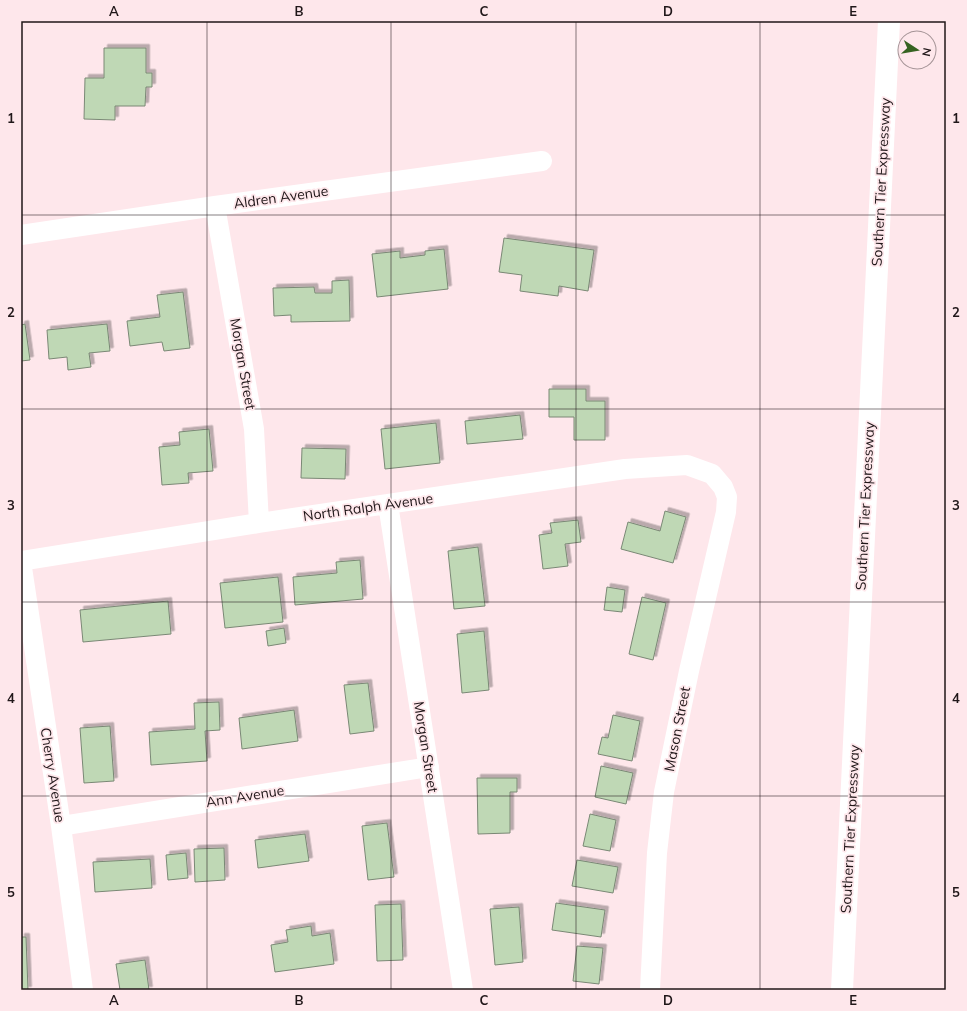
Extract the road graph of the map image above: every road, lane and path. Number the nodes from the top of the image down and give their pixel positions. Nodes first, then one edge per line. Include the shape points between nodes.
1 (889, 21) edge
2 (542, 161) dead end
3 (215, 206) junction
4 (21, 235) edge
5 (714, 476) joint
6 (388, 504) junction
7 (259, 523) junction
8 (21, 561) edge
9 (429, 767) junction
10 (61, 826) junction
11 (83, 990) edge
12 (463, 990) edge
13 (650, 990) edge
14 (842, 990) edge

1 - 14 highway, Southern Tier Expressway
2 - 3 street, Aldren Avenue
3 - 4 street, Aldren Avenue
3 - 7 street, Morgan Street via 254,428
5 - 6 street, North Ralph Avenue via 687,465 625,469
5 - 13 street, Mason Street via 723,486 727,497 726,512 664,792 657,853
6 - 7 street, North Ralph Avenue
6 - 9 street, Morgan Street
7 - 8 street, North Ralph Avenue
8 - 10 street, Cherry Avenue
9 - 10 street, Ann Avenue
9 - 12 street, Morgan Street
10 - 11 street, Cherry Avenue

